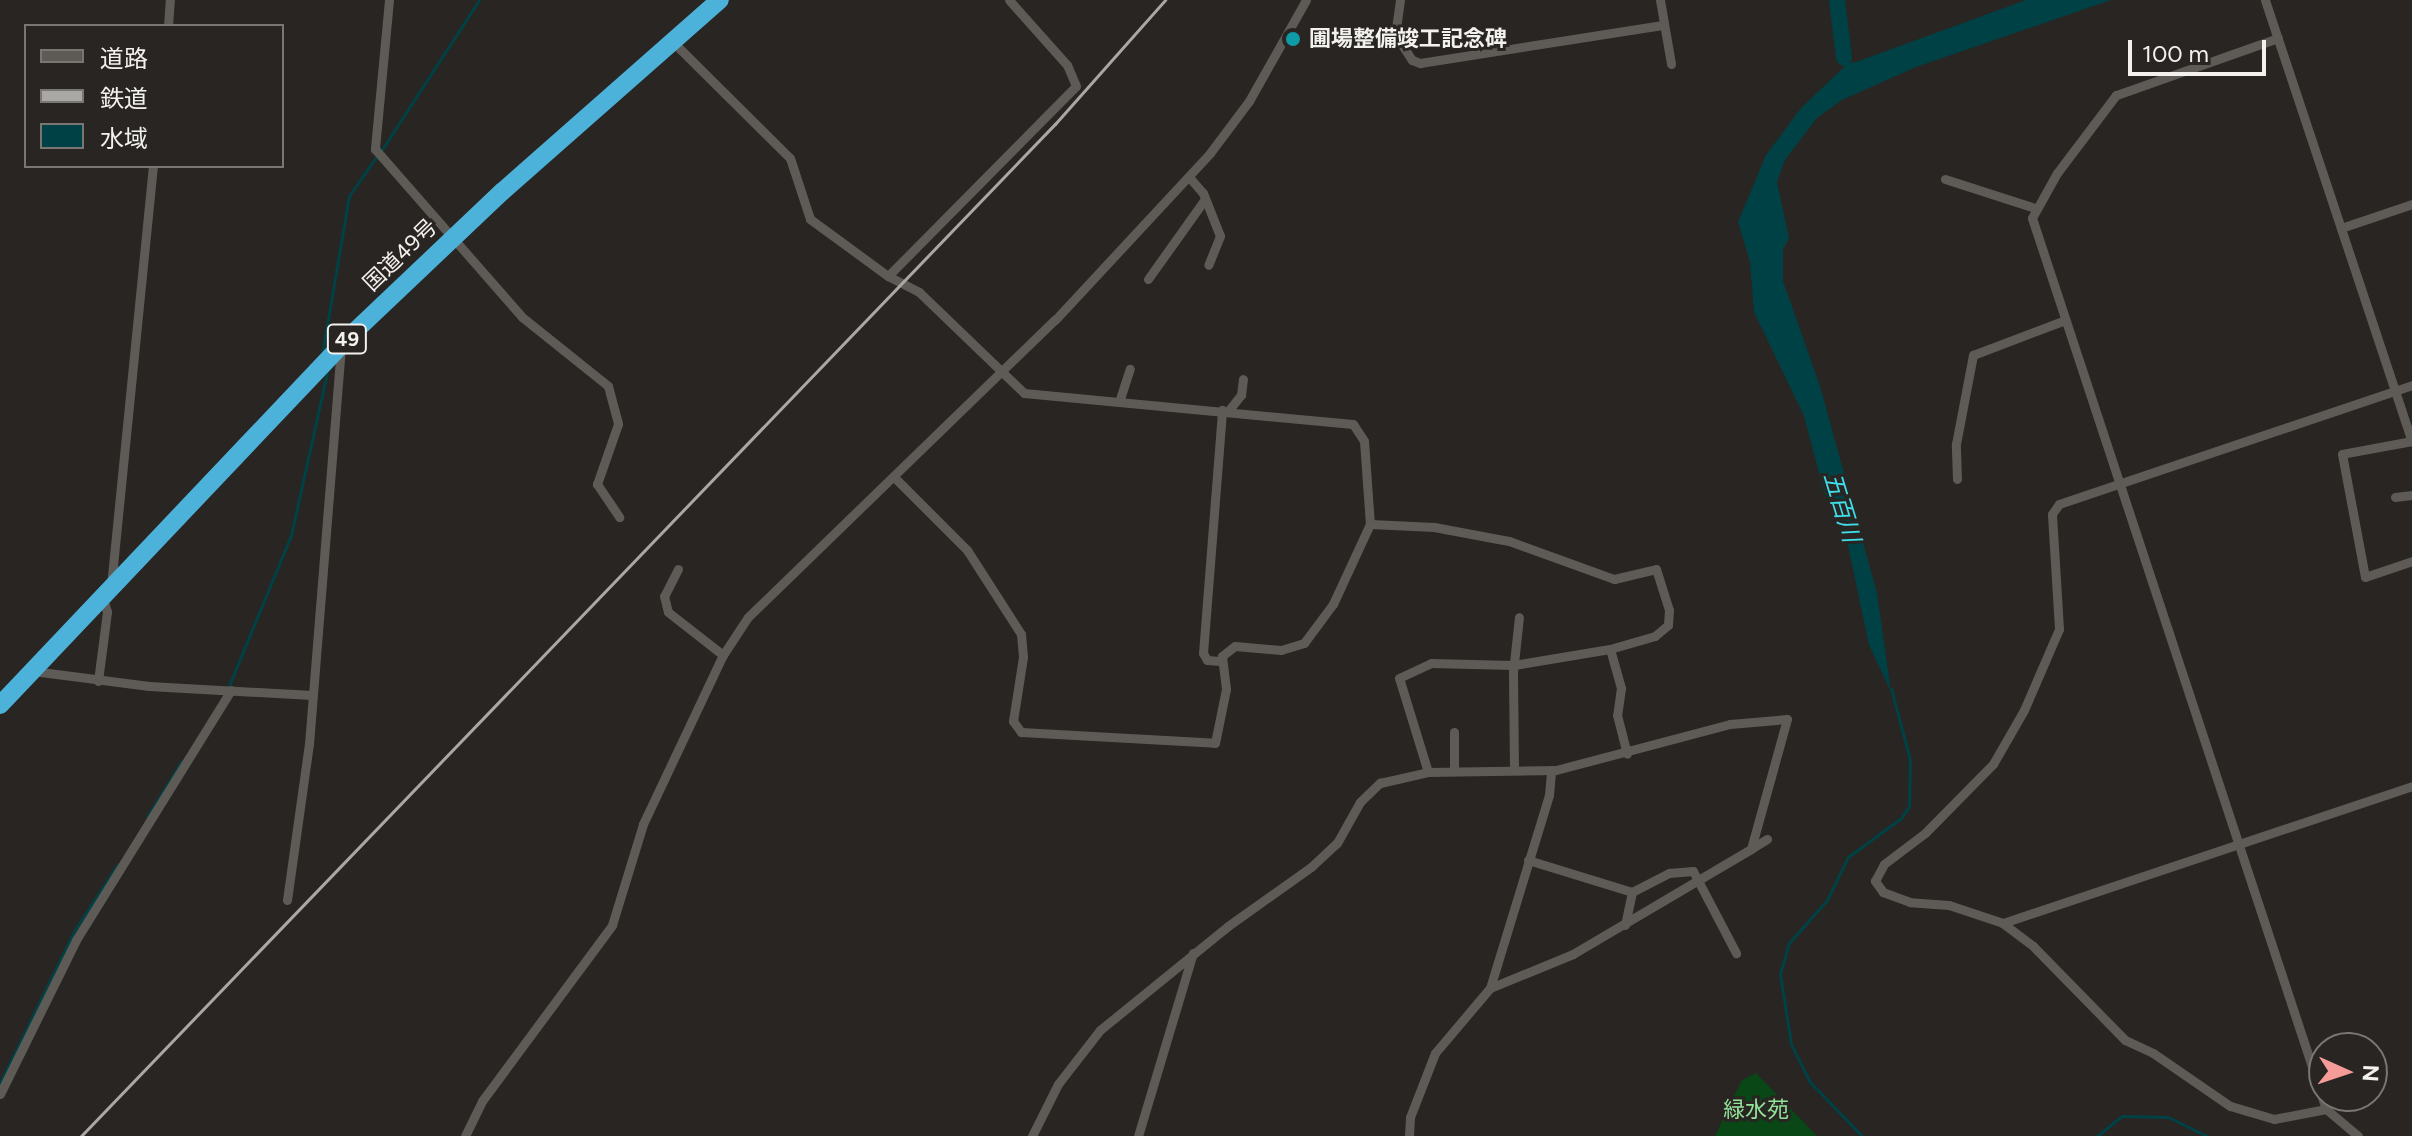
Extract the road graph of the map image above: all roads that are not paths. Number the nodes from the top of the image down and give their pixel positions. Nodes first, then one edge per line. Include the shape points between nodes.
1 (170, 0) edge
2 (389, 0) edge
3 (720, 0) edge
4 (1009, 0) edge
5 (1306, 0) edge
6 (1400, 0) edge
7 (1660, 0) edge
8 (2265, 0) edge
9 (168, 24) edge
10 (1664, 25) junction
11 (2278, 38) junction
12 (674, 43) junction
13 (1671, 64) dead end
14 (153, 168) edge
15 (1189, 177) junction
16 (1945, 179) dead end
17 (1205, 199) junction
18 (2412, 204) edge
19 (2035, 208) junction
20 (2341, 228) junction
21 (455, 236) junction
22 (1208, 265) dead end
23 (888, 276) junction
24 (1148, 279) dead end
25 (2065, 320) junction
26 (341, 345) junction
27 (1130, 369) dead end
28 (1000, 373) junction
29 (1243, 379) dead end
30 (2412, 385) edge
31 (2395, 391) junction
32 (1119, 402) junction
33 (1225, 410) junction
34 (2412, 441) edge
35 (895, 478) junction
36 (1957, 479) dead end
37 (2119, 483) junction
38 (2412, 495) edge
39 (2395, 497) dead end
40 (619, 517) dead end
41 (1370, 524) junction
42 (2412, 561) edge
43 (678, 569) dead end
44 (106, 591) junction
45 (1519, 617) dead end
46 (1610, 649) junction
47 (723, 655) junction
48 (1220, 661) junction
49 (1514, 665) junction
50 (33, 671) junction
51 (98, 681) junction
52 (231, 690) junction
53 (312, 695) junction
54 (0, 705) edge
55 (1454, 732) dead end
56 (1627, 754) junction
57 (1514, 769) junction
58 (1551, 770) junction
59 (1454, 771) junction
60 (1428, 772) junction
61 (2412, 786) edge
62 (1767, 839) dead end
63 (2238, 844) junction
64 (1751, 849) junction
65 (1528, 860) junction
66 (1700, 879) junction
67 (1632, 892) junction
68 (287, 900) dead end
69 (2003, 923) junction
70 (1625, 925) junction
71 (1193, 953) junction
72 (1736, 953) dead end
73 (1490, 988) junction
74 (2308, 1055) edge
75 (0, 1094) edge
76 (2310, 1112) edge
77 (2330, 1112) edge
78 (465, 1136) edge
79 (1032, 1136) edge
80 (1138, 1136) edge
81 (1409, 1136) edge
82 (2358, 1136) edge

1 - 9 street
2 - 21 street via 375,149
3 - 12 highway, 国道49号 / 49
4 - 23 street via 1067,65 1076,86
5 - 15 street via 1249,101
6 - 10 street via 1395,34 1412,60 1420,63
7 - 10 street
8 - 11 street
10 - 13 street
11 - 19 street via 2116,95
11 - 20 street
12 - 21 highway, 国道49号 / 49
12 - 23 street via 790,158 810,219
14 - 44 street
15 - 17 street
15 - 28 street
16 - 19 street
17 - 22 street via 1220,236
17 - 24 street
18 - 20 street
19 - 25 street via 2032,218
20 - 31 street
21 - 26 highway, 国道49号 / 49
21 - 40 street via 522,317 608,386 618,424 597,484
23 - 28 street via 927,299
25 - 36 street via 1973,355 1956,444
25 - 37 street
26 - 44 highway, 国道49号 / 49
26 - 53 street
27 - 32 street
28 - 32 street via 1036,395
28 - 35 street
29 - 33 street via 1241,395
30 - 31 street
31 - 34 street
31 - 37 street
32 - 33 street
33 - 41 street via 1357,425 1364,441
33 - 48 street via 1203,653 1207,660
34 - 42 street via 2342,454 2365,577
35 - 47 street via 748,617
35 - 48 street via 967,550 1021,634 1023,657 1013,721 1017,730 1212,744 1226,689
37 - 63 street
37 - 69 street via 2065,500 2052,514 2061,611 2051,655 1993,764 1925,833 1884,864 1875,881 1877,888 1901,899 1949,905
38 - 39 street
41 - 46 street via 1434,527 1509,541 1614,579 1656,569 1669,610 1668,625 1655,636
41 - 48 street via 1333,604 1304,643 1281,650 1235,646
43 - 47 street via 664,596 668,612
44 - 50 highway, 国道49号 / 49
44 - 51 street
45 - 49 street
46 - 49 street
46 - 56 street via 1621,688 1617,715
47 - 78 street via 643,824 612,925 482,1101
49 - 57 street
49 - 60 street via 1431,663 1397,680
50 - 51 street
50 - 54 highway, 国道49号 / 49
51 - 52 street
52 - 53 street
52 - 75 street via 76,940
53 - 68 street
55 - 59 street
56 - 58 street
56 - 64 street via 1730,724 1787,719
57 - 58 street
57 - 59 street
58 - 65 street via 1549,795
59 - 60 street
60 - 71 street via 1372,788 1326,854
61 - 63 street
62 - 64 street
63 - 69 street
63 - 74 street
64 - 66 street
65 - 67 street
65 - 73 street
66 - 67 street via 1693,871 1680,870
66 - 70 street
66 - 72 street
67 - 70 street
69 - 76 street via 2033,946 2125,1040 2230,1106 2274,1119
70 - 73 street via 1573,954
71 - 79 street via 1080,1052
71 - 80 street
73 - 81 street via 1435,1053 1412,1110
77 - 82 street

